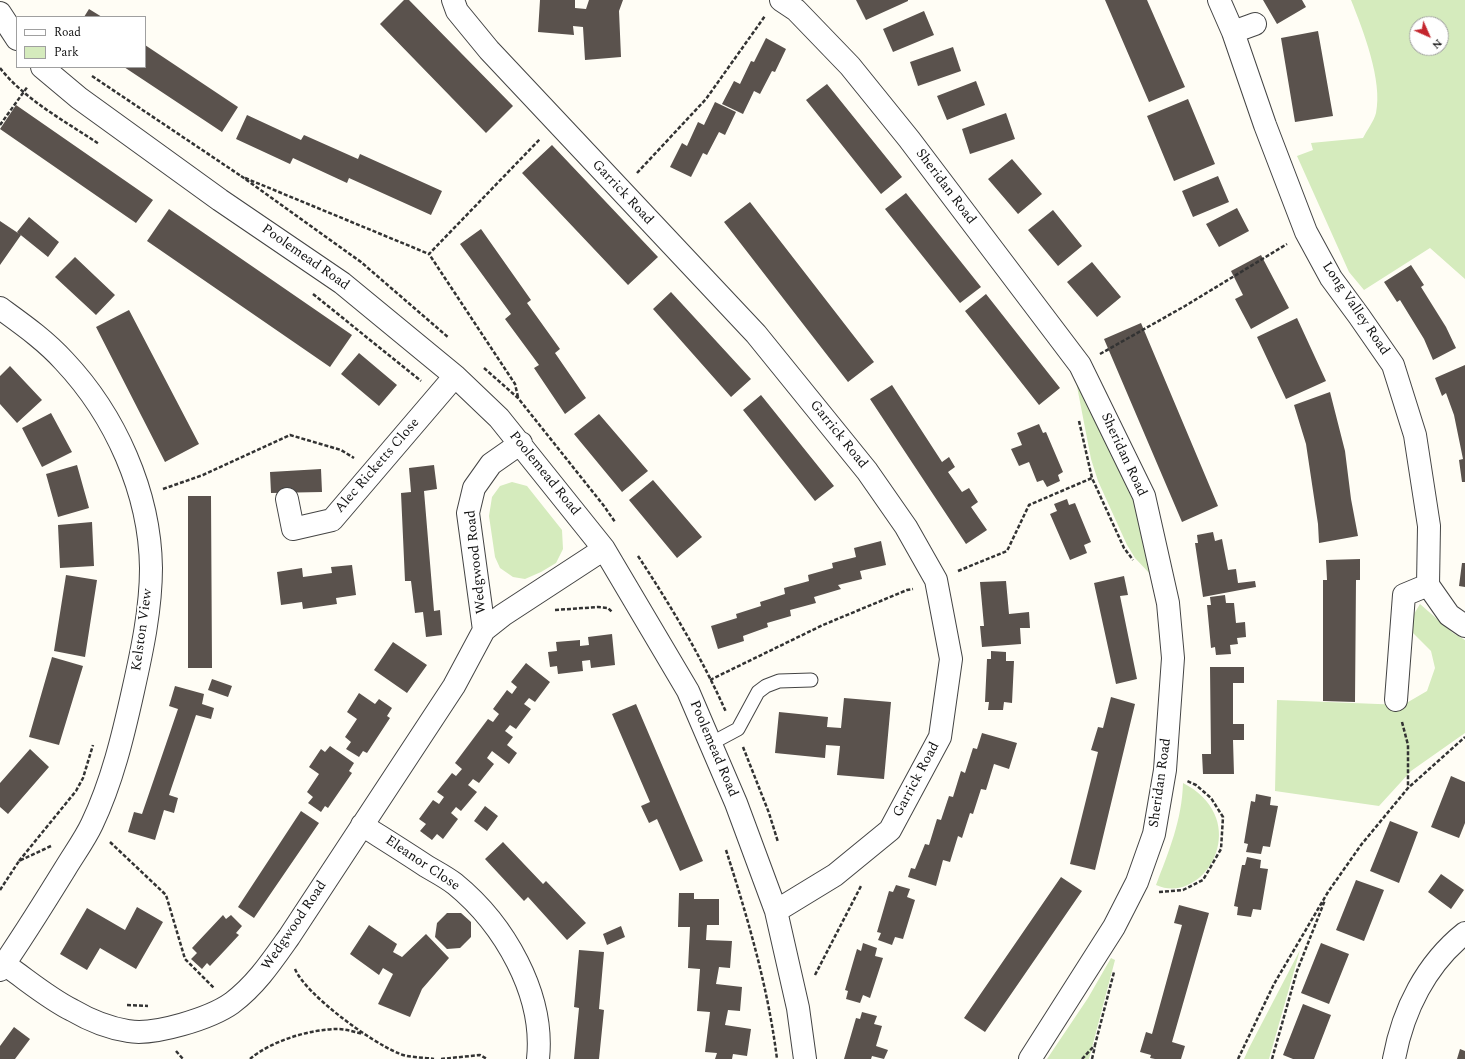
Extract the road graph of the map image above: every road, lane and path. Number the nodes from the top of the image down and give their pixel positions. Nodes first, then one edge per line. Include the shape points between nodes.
1 (453, 0) edge
2 (1219, 0) edge
3 (774, 6) edge
4 (0, 13) edge
5 (1255, 24) dead end
6 (1233, 32) junction
7 (16, 37) edge
8 (86, 71) dead end
9 (37, 74) edge
10 (556, 123) junction
11 (0, 124) edge
12 (620, 191) junction
13 (1306, 232) junction
14 (430, 254) junction
15 (0, 308) edge
16 (1080, 365) junction
17 (455, 376) junction
18 (518, 398) dead end
19 (1079, 418) dead end
20 (520, 443) junction
21 (375, 471) junction
22 (1092, 478) junction
23 (140, 497) junction
24 (287, 499) dead end
25 (604, 549) junction
26 (1134, 560) dead end
27 (936, 580) junction
28 (1428, 585) junction
29 (907, 590) dead end
30 (550, 611) dead end
31 (616, 616) dead end
32 (1465, 626) edge
33 (484, 630) junction
34 (811, 680) dead end
35 (688, 691) junction
36 (1396, 700) joint
37 (1465, 737) edge
38 (95, 741) dead end
39 (710, 744) junction
40 (1165, 770) junction
41 (1408, 788) junction
42 (92, 825) junction
43 (362, 825) junction
44 (724, 842) dead end
45 (52, 845) dead end
46 (19, 861) junction
47 (865, 879) dead end
48 (1137, 882) junction
49 (0, 890) edge
50 (1328, 892) junction
51 (776, 911) junction
52 (1465, 933) edge
53 (290, 937) junction
54 (1116, 964) dead end
55 (2, 967) edge
56 (814, 976) dead end
57 (208, 992) dead end
58 (126, 1005) dead end
59 (149, 1006) dead end
60 (363, 1034) junction
61 (1096, 1045) junction
62 (250, 1059) edge
63 (434, 1059) edge
64 (441, 1059) edge
65 (486, 1059) edge
66 (538, 1059) edge
67 (777, 1059) edge
68 (805, 1059) edge
69 (1030, 1059) edge
70 (1082, 1059) edge
71 (1092, 1059) edge
72 (1238, 1059) edge
73 (1272, 1059) edge
74 (1394, 1059) edge

1 - 10 street, Garrick Road via 457,11 489,50
2 - 6 street, Long Valley Road
3 - 12 path via 706,99
3 - 16 street, Sheridan Road via 796,10 850,66 909,139
4 - 7 street
5 - 6 street
6 - 13 street, Long Valley Road
8 - 14 path via 241,176
9 - 11 path
9 - 17 street, Poolemead Road via 79,98 220,200 342,283
10 - 12 street, Garrick Road
10 - 14 path
12 - 27 street, Garrick Road via 756,334 867,471 906,527
13 - 16 path via 1185,306
13 - 28 street, Long Valley Road via 1331,278 1393,365 1415,434 1429,526
14 - 18 path via 515,384
15 - 23 street, Kelston View via 32,331 64,360 86,387 105,415 127,458
16 - 40 street, Sheridan Road via 1144,496 1168,602 1173,658
17 - 20 street, Poolemead Road
17 - 21 street, Alec Ricketts Close
19 - 22 path
20 - 25 street, Poolemead Road
20 - 33 street, Wedgwood Road via 491,464 474,488 468,513
21 - 23 path via 341,450 290,435 203,475
21 - 24 street, Alec Ricketts Close via 332,520 293,529
22 - 26 path via 1124,548
22 - 27 path via 1029,505 1007,551
23 - 42 street, Kelston View via 151,568 146,622 120,747
25 - 33 street, Wedgwood Road
25 - 35 street, Poolemead Road
27 - 51 street, Garrick Road via 951,659 940,737 890,830 835,875
28 - 32 street via 1448,614
28 - 36 street via 1404,595
29 - 35 path via 823,625
30 - 31 path via 598,607 608,608
33 - 43 street, Wedgwood Road via 454,686
34 - 39 lane via 778,681 766,686 758,692 738,729
35 - 39 street, Poolemead Road
36 - 41 path via 1408,745
37 - 41 path
38 - 46 path via 76,791
39 - 51 street, Poolemead Road via 736,803
40 - 48 street, Sheridan Road via 1154,834
40 - 48 path via 1196,785 1211,798 1223,817 1222,849 1203,880 1183,890 1157,892
41 - 50 path via 1361,844
42 - 55 street, Kelston View
42 - 57 path via 166,895 185,959 216,989
43 - 53 street, Wedgwood Road
43 - 66 street, Eleanor Close via 454,884 479,908 504,940 520,966 532,998 540,1043
44 - 67 path via 752,933
45 - 46 path
46 - 49 path
47 - 56 path
48 - 69 street, Sheridan Road via 1114,927
50 - 72 path via 1274,984
50 - 73 path via 1297,971
51 - 68 street, Poolemead Road via 798,1008
52 - 74 street via 1433,966 1411,1001 1399,1033
53 - 55 street, Wedgwood Road via 261,976 231,1003 198,1021 160,1030 130,1032 101,1024 71,1010
53 - 60 path via 290,956 298,974 314,995
54 - 61 path
58 - 59 path
60 - 62 path via 338,1029 298,1035 261,1050
60 - 63 path via 399,1054
61 - 70 path
61 - 71 path
64 - 65 path via 480,1055

